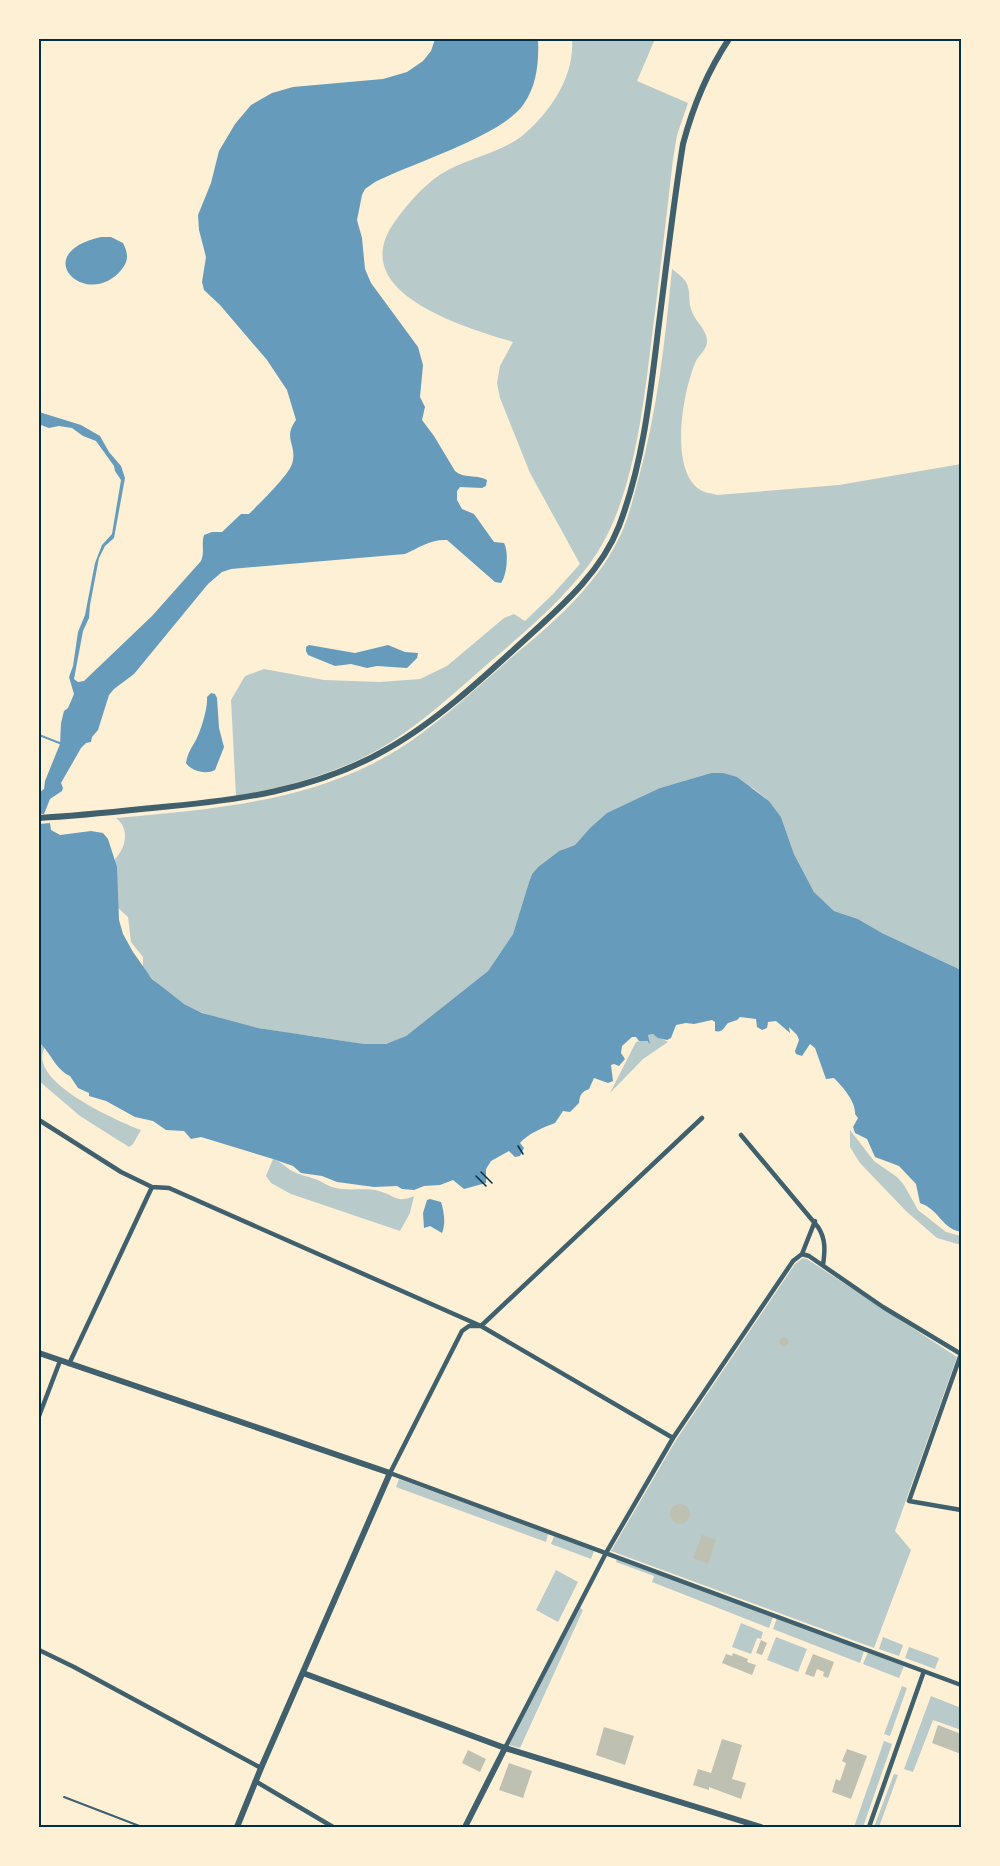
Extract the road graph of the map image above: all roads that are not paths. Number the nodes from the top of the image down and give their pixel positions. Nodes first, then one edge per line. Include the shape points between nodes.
1 (729, 39) edge
2 (39, 818) edge
3 (702, 1118) dead end
4 (39, 1120) edge
5 (741, 1136) dead end
6 (153, 1187) junction
7 (815, 1221) junction
8 (802, 1254) junction
9 (823, 1265) junction
10 (481, 1326) junction
11 (39, 1353) edge
12 (961, 1354) edge
13 (60, 1361) junction
14 (69, 1364) junction
15 (39, 1416) edge
16 (673, 1438) junction
17 (390, 1473) junction
18 (961, 1510) edge
19 (606, 1553) junction
20 (39, 1650) edge
21 (924, 1671) junction
22 (303, 1673) junction
23 (961, 1685) edge
24 (505, 1748) junction
25 (261, 1768) junction
26 (255, 1781) junction
27 (64, 1797) dead end
28 (142, 1827) edge
29 (237, 1827) edge
30 (333, 1827) edge
31 (465, 1827) edge
32 (761, 1827) edge
33 (869, 1827) edge

1 - 2 street via 699,93 683,144 648,414 633,480 611,542 589,576 517,647 429,722 387,750 350,768 251,798
3 - 10 street
4 - 6 street
5 - 7 street
6 - 10 street via 169,1188
6 - 14 street
7 - 8 street
7 - 9 street via 824,1239
8 - 9 street
8 - 16 street via 793,1261
9 - 12 street
10 - 16 street
10 - 17 street via 469,1326 462,1331
11 - 13 street
12 - 18 street via 909,1501
13 - 14 street
13 - 15 street
14 - 17 street
16 - 19 street
17 - 19 street
17 - 22 street
19 - 21 street
19 - 24 street
20 - 25 street
21 - 23 street
21 - 33 street
22 - 24 street
22 - 25 street
24 - 31 street
24 - 32 street
25 - 26 street
26 - 29 street
26 - 30 street
27 - 28 lane

